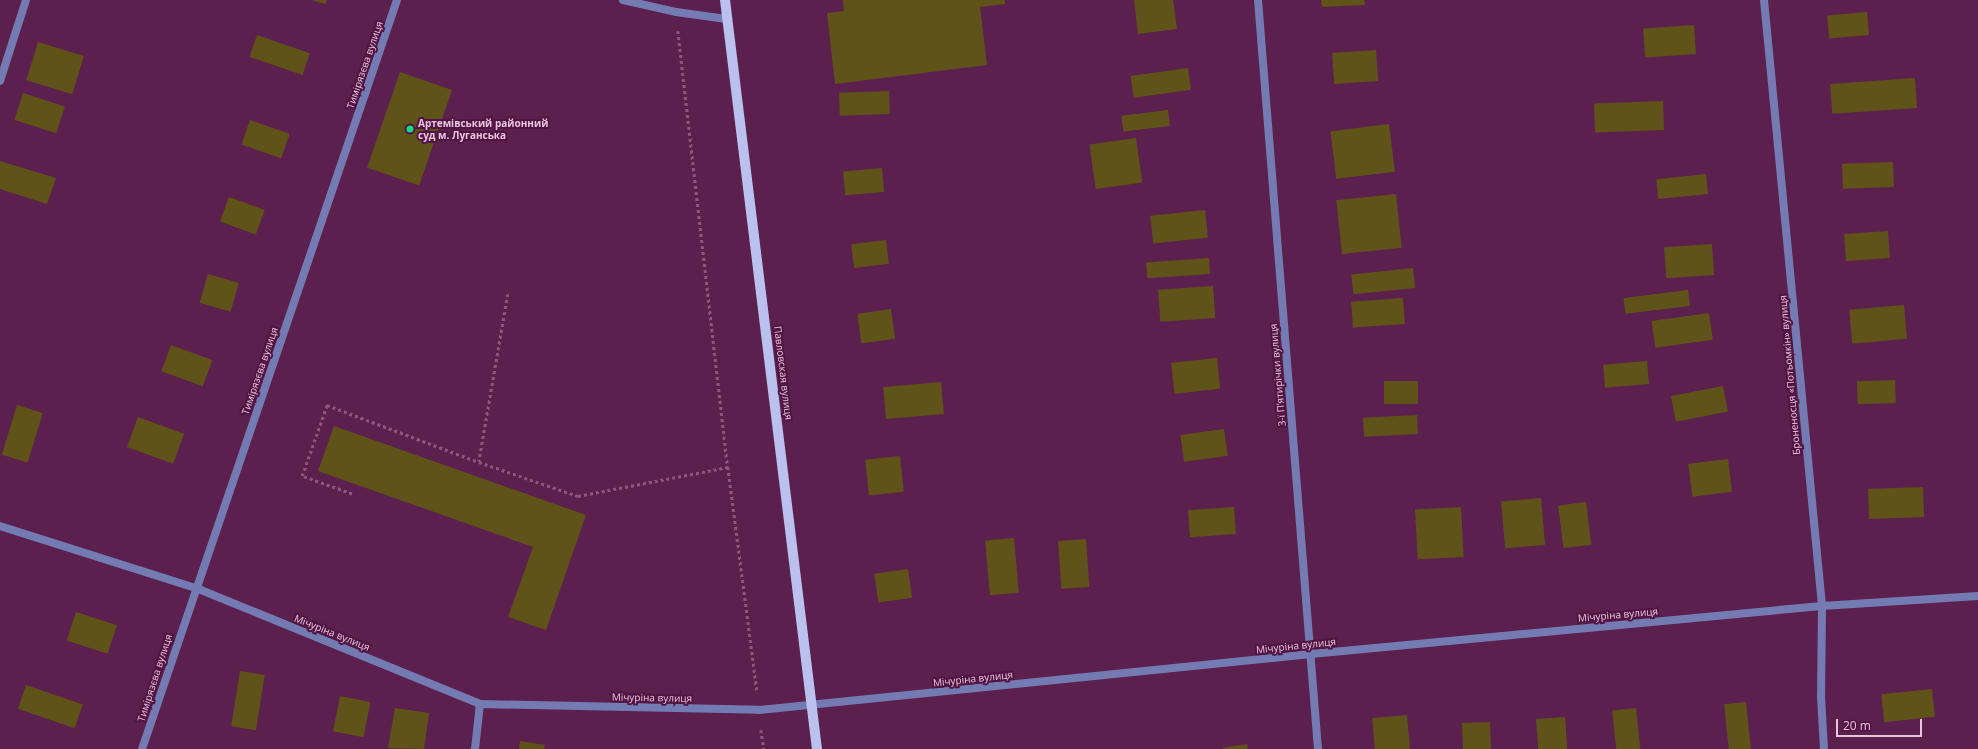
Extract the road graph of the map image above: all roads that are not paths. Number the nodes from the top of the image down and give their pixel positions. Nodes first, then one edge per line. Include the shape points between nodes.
1 (26, 0) edge
2 (397, 0) edge
3 (623, 0) edge
4 (725, 0) edge
5 (1258, 0) edge
6 (1764, 0) edge
7 (727, 19) junction
8 (0, 81) edge
9 (0, 526) edge
10 (196, 588) junction
11 (1978, 596) edge
12 (1822, 606) junction
13 (1311, 654) junction
14 (480, 704) junction
15 (812, 705) junction
16 (142, 749) edge
17 (476, 749) edge
18 (817, 749) edge
19 (1318, 749) edge
20 (1824, 749) edge

1 - 8 street
2 - 10 street, Тимірязєва вулиця
3 - 7 street via 676,12
4 - 7 main road, Павловская вулиця
5 - 13 street, 3-ї П’ятирічки вулиця
6 - 12 street, Броненосця «Потьомкін» вулиця
7 - 15 main road, Павловская вулиця
9 - 10 street, Мічуріна вулиця
10 - 14 street, Мічуріна вулиця
10 - 16 street, Тимірязєва вулиця
11 - 12 street, Мічуріна вулиця
12 - 13 street, Мічуріна вулиця
12 - 20 street, Броненосця «Потьомкін» вулиця via 1821,696
13 - 15 street, Мічуріна вулиця
13 - 19 street, 3-ї П’ятирічки вулиця
14 - 15 street, Мічуріна вулиця via 759,710
14 - 17 street
15 - 18 main road, Павловская вулиця

